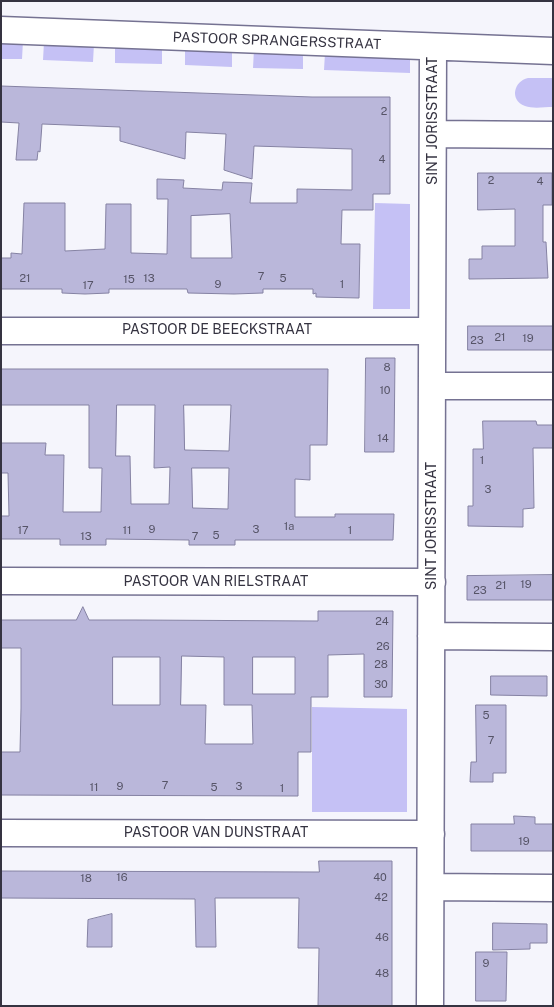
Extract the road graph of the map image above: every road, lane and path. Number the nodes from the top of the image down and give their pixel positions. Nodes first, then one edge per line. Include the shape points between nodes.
1 (1, 30) edge
2 (433, 47) junction
3 (553, 50) edge
4 (433, 134) junction
5 (553, 135) edge
6 (1, 330) edge
7 (432, 331) junction
8 (432, 386) junction
9 (553, 386) edge
10 (1, 581) edge
11 (432, 582) junction
12 (431, 636) junction
13 (553, 637) edge
14 (1, 833) edge
15 (431, 834) junction
16 (431, 887) junction
17 (553, 888) edge
18 (430, 1006) edge

1 - 2 street, PASTOOR SPRANGERSSTRAAT
2 - 3 street, PASTOOR SPRANGERSSTRAAT
2 - 4 street, SINT JORISSTRAAT
4 - 5 street
4 - 7 street, SINT JORISSTRAAT
6 - 7 street, PASTOOR DE BEECKSTRAAT
7 - 8 street, SINT JORISSTRAAT
8 - 9 street
8 - 11 street, SINT JORISSTRAAT
10 - 11 street, PASTOOR VAN RIELSTRAAT
11 - 12 street, SINT JORISSTRAAT
12 - 13 street
12 - 15 street, SINT JORISSTRAAT
14 - 15 street, PASTOOR VAN DUNSTRAAT
15 - 16 street, SINT JORISSTRAAT
16 - 17 street
16 - 18 street, SINT JORISSTRAAT

